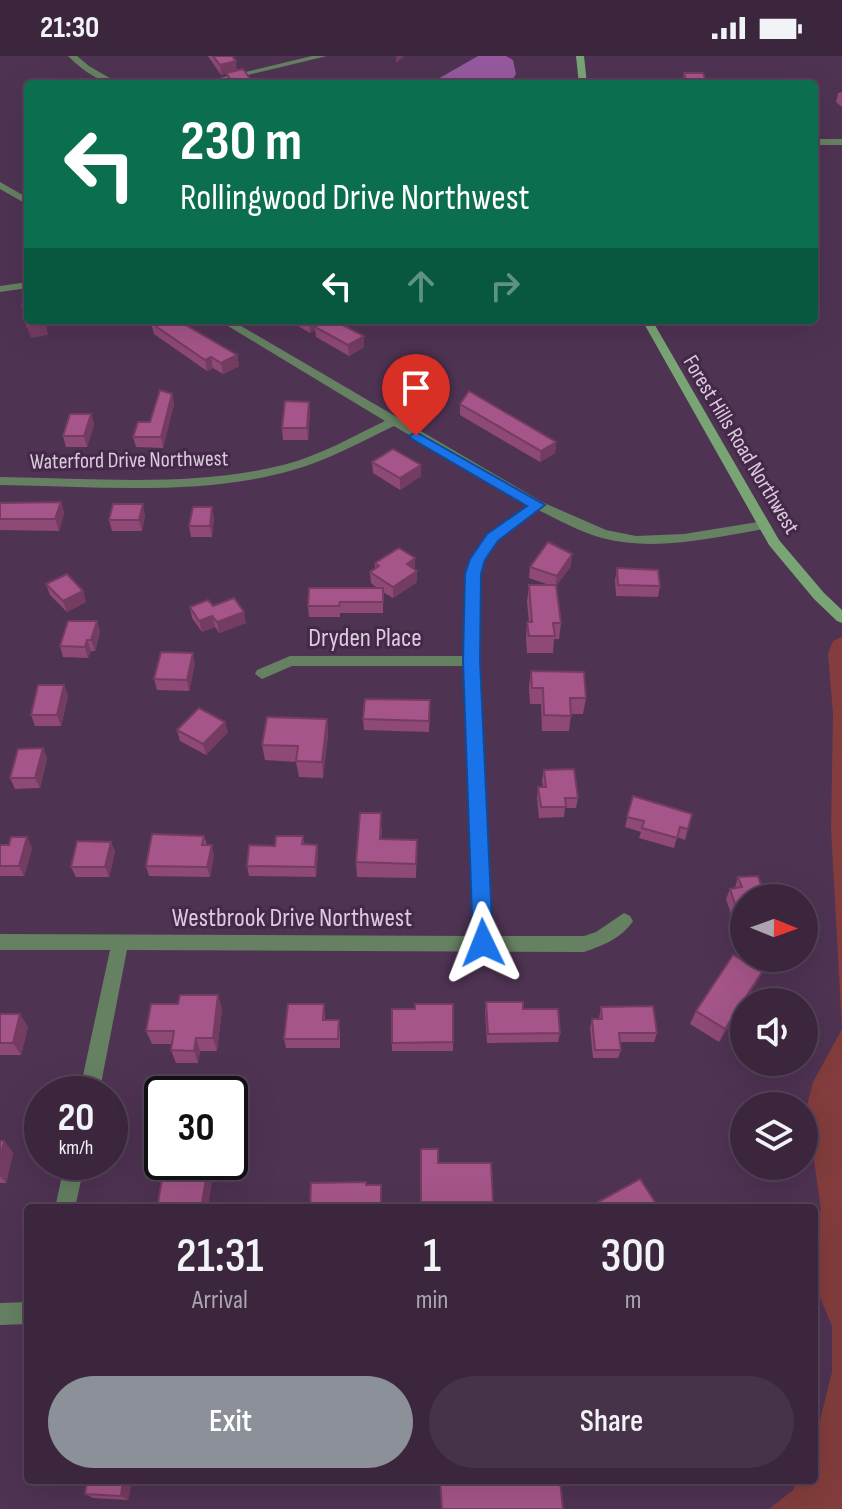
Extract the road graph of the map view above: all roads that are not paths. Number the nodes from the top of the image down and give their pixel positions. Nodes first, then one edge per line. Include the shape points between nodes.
1 (72, 56) edge
2 (323, 56) edge
3 (580, 56) edge
4 (108, 80) edge
5 (211, 80) edge
6 (583, 80) edge
7 (818, 142) edge
8 (842, 142) edge
9 (0, 185) edge
10 (24, 200) edge
11 (24, 286) edge
12 (0, 289) edge
13 (230, 324) edge
14 (649, 324) edge
15 (392, 422) junction
16 (0, 481) edge
17 (537, 505) junction
18 (764, 525) junction
19 (842, 618) edge
20 (472, 661) junction
21 (262, 674) dead end
22 (624, 921) dead end
23 (0, 942) edge
24 (120, 943) junction
25 (483, 943) junction
26 (93, 1076) edge
27 (71, 1180) edge
28 (66, 1204) edge
29 (24, 1313) edge
30 (0, 1314) edge

1 - 4 street
2 - 5 street via 253,66
3 - 6 main road
7 - 8 street
9 - 10 street
11 - 12 street
13 - 15 street
14 - 18 main road, Forest Hills Road Northwest
15 - 16 street, Waterford Drive Northwest via 307,462 233,478
15 - 17 street
17 - 18 street via 603,534 636,540
17 - 20 street via 492,538 477,559
18 - 19 main road, Forest Hills Road Northwest
20 - 21 street, Dryden Place via 290,661
20 - 25 street
22 - 25 street, Westbrook Drive Northwest via 584,944
23 - 24 street, Westbrook Drive Northwest
24 - 25 street, Westbrook Drive Northwest
24 - 26 street
27 - 28 street
29 - 30 street

